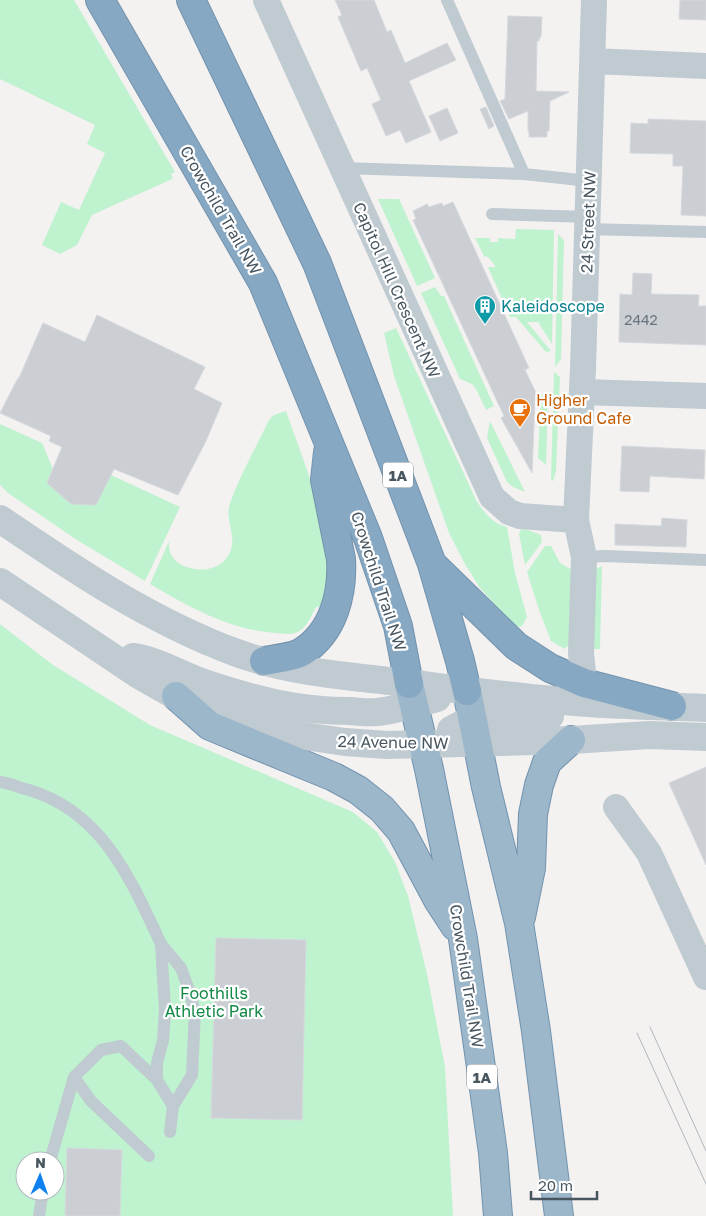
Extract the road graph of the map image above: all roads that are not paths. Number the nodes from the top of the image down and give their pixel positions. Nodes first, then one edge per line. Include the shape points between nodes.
1 (100, 0) edge
2 (191, 0) edge
3 (266, 0) edge
4 (447, 0) edge
5 (594, 0) edge
6 (593, 61) junction
7 (706, 66) edge
8 (342, 168) junction
9 (524, 174) junction
10 (589, 181) junction
11 (492, 214) dead end
12 (587, 223) junction
13 (706, 232) edge
14 (582, 392) junction
15 (706, 396) edge
16 (329, 446) junction
17 (0, 519) edge
18 (576, 520) junction
19 (584, 557) junction
20 (706, 560) edge
21 (432, 564) junction
22 (0, 582) edge
23 (109, 653) junction
24 (264, 661) junction
25 (584, 683) junction
26 (467, 691) junction
27 (412, 694) junction
28 (176, 696) junction
29 (672, 706) junction
30 (706, 708) edge
31 (706, 720) edge
32 (475, 731) junction
33 (706, 737) edge
34 (571, 740) junction
35 (423, 744) junction
36 (0, 782) edge
37 (616, 807) dead end
38 (519, 923) junction
39 (463, 939) junction
40 (161, 944) junction
41 (706, 977) edge
42 (74, 1077) junction
43 (157, 1080) junction
44 (173, 1106) junction
45 (170, 1132) dead end
46 (53, 1151) edge
47 (149, 1156) dead end
48 (42, 1201) edge
49 (39, 1216) edge
50 (498, 1216) edge
51 (559, 1216) edge

1 - 16 highway, Crowchild Trail NW / 1A via 263,283
2 - 21 highway, 1A via 317,263
3 - 8 street, Capitol Hill Crescent NW
4 - 9 lane
5 - 6 street, 24 Street NW
6 - 7 street
6 - 10 street, 24 Street NW
8 - 9 lane
8 - 18 street, Capitol Hill Crescent NW via 492,497 509,512 520,516
9 - 10 lane
10 - 12 street, 24 Street NW
11 - 12 lane
12 - 13 lane
12 - 14 street, 24 Street NW
14 - 15 street
14 - 18 street, 24 Street NW
16 - 24 highway via 324,480 342,572 335,610 319,637 302,653
16 - 27 highway, Crowchild Trail NW / 1A via 368,538 398,626
17 - 24 street via 82,573 158,617 237,653
18 - 19 street, 24 Street NW
19 - 20 lane
19 - 25 street, 24 Street NW via 581,653
21 - 25 highway via 516,646 550,668
21 - 26 highway, 1A
22 - 23 street, 24 Avenue NW
23 - 27 street via 143,658 189,678 278,705 326,711 377,712
23 - 28 street, 24 Avenue NW
24 - 27 street
25 - 29 highway
26 - 27 street
26 - 29 street via 589,703
26 - 32 highway, 1A
27 - 35 highway, Crowchild Trail NW / 1A
28 - 35 street, 24 Avenue NW via 243,722 283,733 345,742
28 - 39 highway via 210,726 334,777 382,809 401,831
29 - 30 street
31 - 32 street via 490,715
32 - 34 street, 24 Avenue NW
32 - 35 street, 24 Avenue NW
32 - 38 highway, 1A
33 - 34 street, 24 Avenue NW via 649,735
34 - 38 highway via 547,762 539,785 533,814 531,868
35 - 39 highway, Crowchild Trail NW / 1A
36 - 40 lane via 43,794 70,809 95,829 124,868
37 - 41 street via 649,853
38 - 51 highway, 1A
39 - 50 highway, Crowchild Trail NW / 1A
40 - 43 lane via 165,1009
40 - 44 lane via 181,968 195,1012 192,1075
42 - 43 lane via 101,1050 121,1046
42 - 46 lane
42 - 47 lane via 91,1101
43 - 44 lane
44 - 45 lane
48 - 49 lane

